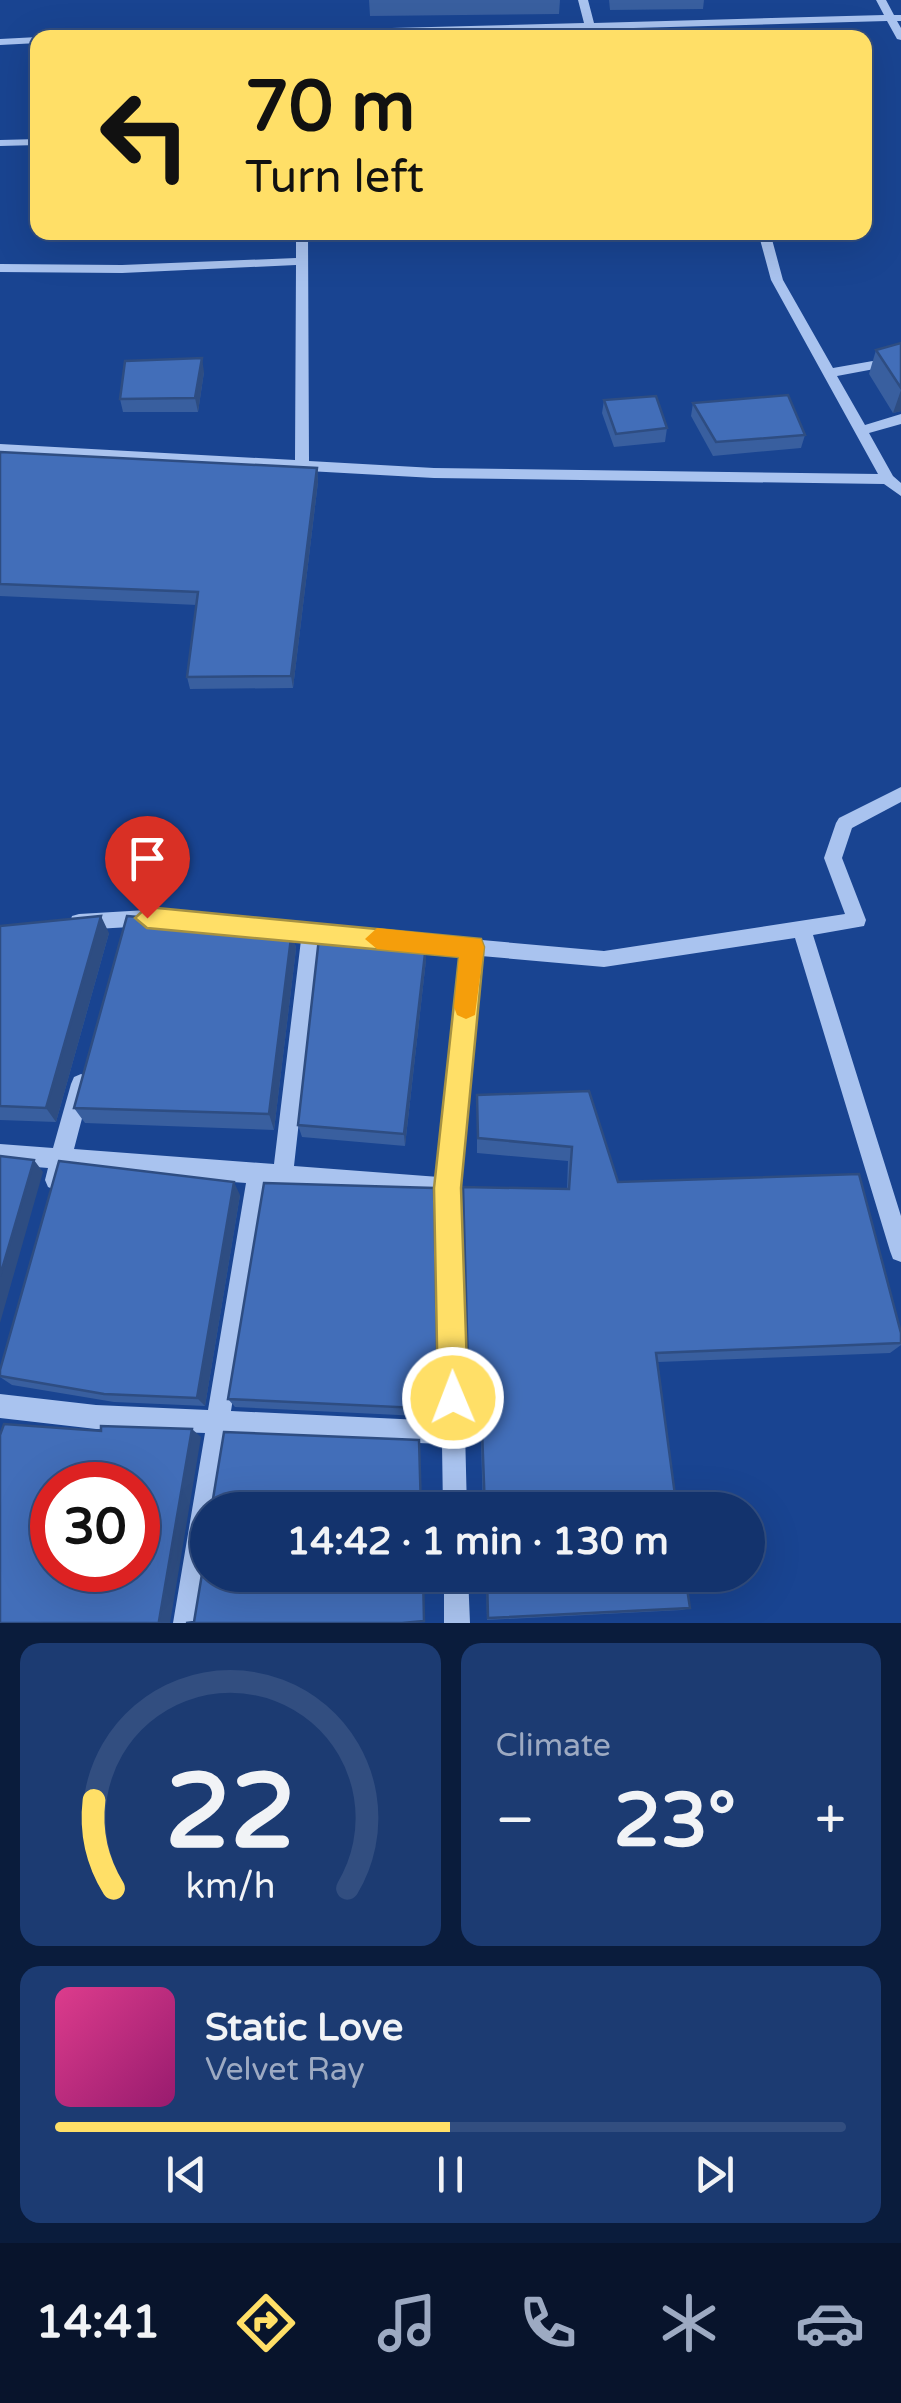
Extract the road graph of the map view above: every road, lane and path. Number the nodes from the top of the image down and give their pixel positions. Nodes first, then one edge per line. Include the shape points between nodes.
1 (583, 0) edge
2 (881, 0) edge
3 (896, 19) edge
4 (692, 24) junction
5 (591, 30) edge
6 (625, 30) edge
7 (694, 30) edge
8 (901, 37) edge
9 (30, 40) edge
10 (0, 42) edge
11 (30, 142) edge
12 (0, 143) edge
13 (302, 240) edge
14 (766, 240) edge
15 (302, 260) junction
16 (0, 268) edge
17 (901, 360) edge
18 (828, 373) junction
19 (901, 418) edge
20 (861, 432) junction
21 (0, 449) edge
22 (302, 464) junction
23 (888, 479) junction
24 (901, 491) edge
25 (901, 794) edge
26 (54, 924) edge
27 (802, 929) junction
28 (311, 933) junction
29 (472, 947) junction
30 (86, 1065) edge
31 (0, 1154) edge
32 (61, 1156) junction
33 (258, 1173) junction
34 (283, 1175) junction
35 (448, 1188) junction
36 (51, 1194) edge
37 (901, 1251) edge
38 (5, 1413) edge
39 (216, 1422) junction
40 (454, 1434) junction
41 (455, 1492) edge
42 (456, 1592) edge
43 (186, 1623) edge
44 (457, 1623) edge

1 - 5 street
2 - 3 street
3 - 4 street
3 - 8 street
4 - 6 street
4 - 7 street
9 - 10 street
11 - 12 street
13 - 15 street
14 - 18 street via 776,280
15 - 16 street
15 - 22 street
17 - 18 street
18 - 20 street
19 - 20 street
20 - 23 street
21 - 22 street
22 - 23 street via 454,474
23 - 24 street
25 - 27 street via 845,823 833,858 857,920
26 - 28 street
27 - 29 street via 604,959
27 - 37 street
28 - 29 street
28 - 34 street
29 - 35 street
30 - 32 street
31 - 32 street
32 - 33 street
32 - 36 street
33 - 34 street
33 - 39 street
34 - 35 street
35 - 40 street
38 - 39 street
39 - 40 street
39 - 43 street
40 - 41 street
42 - 44 street

